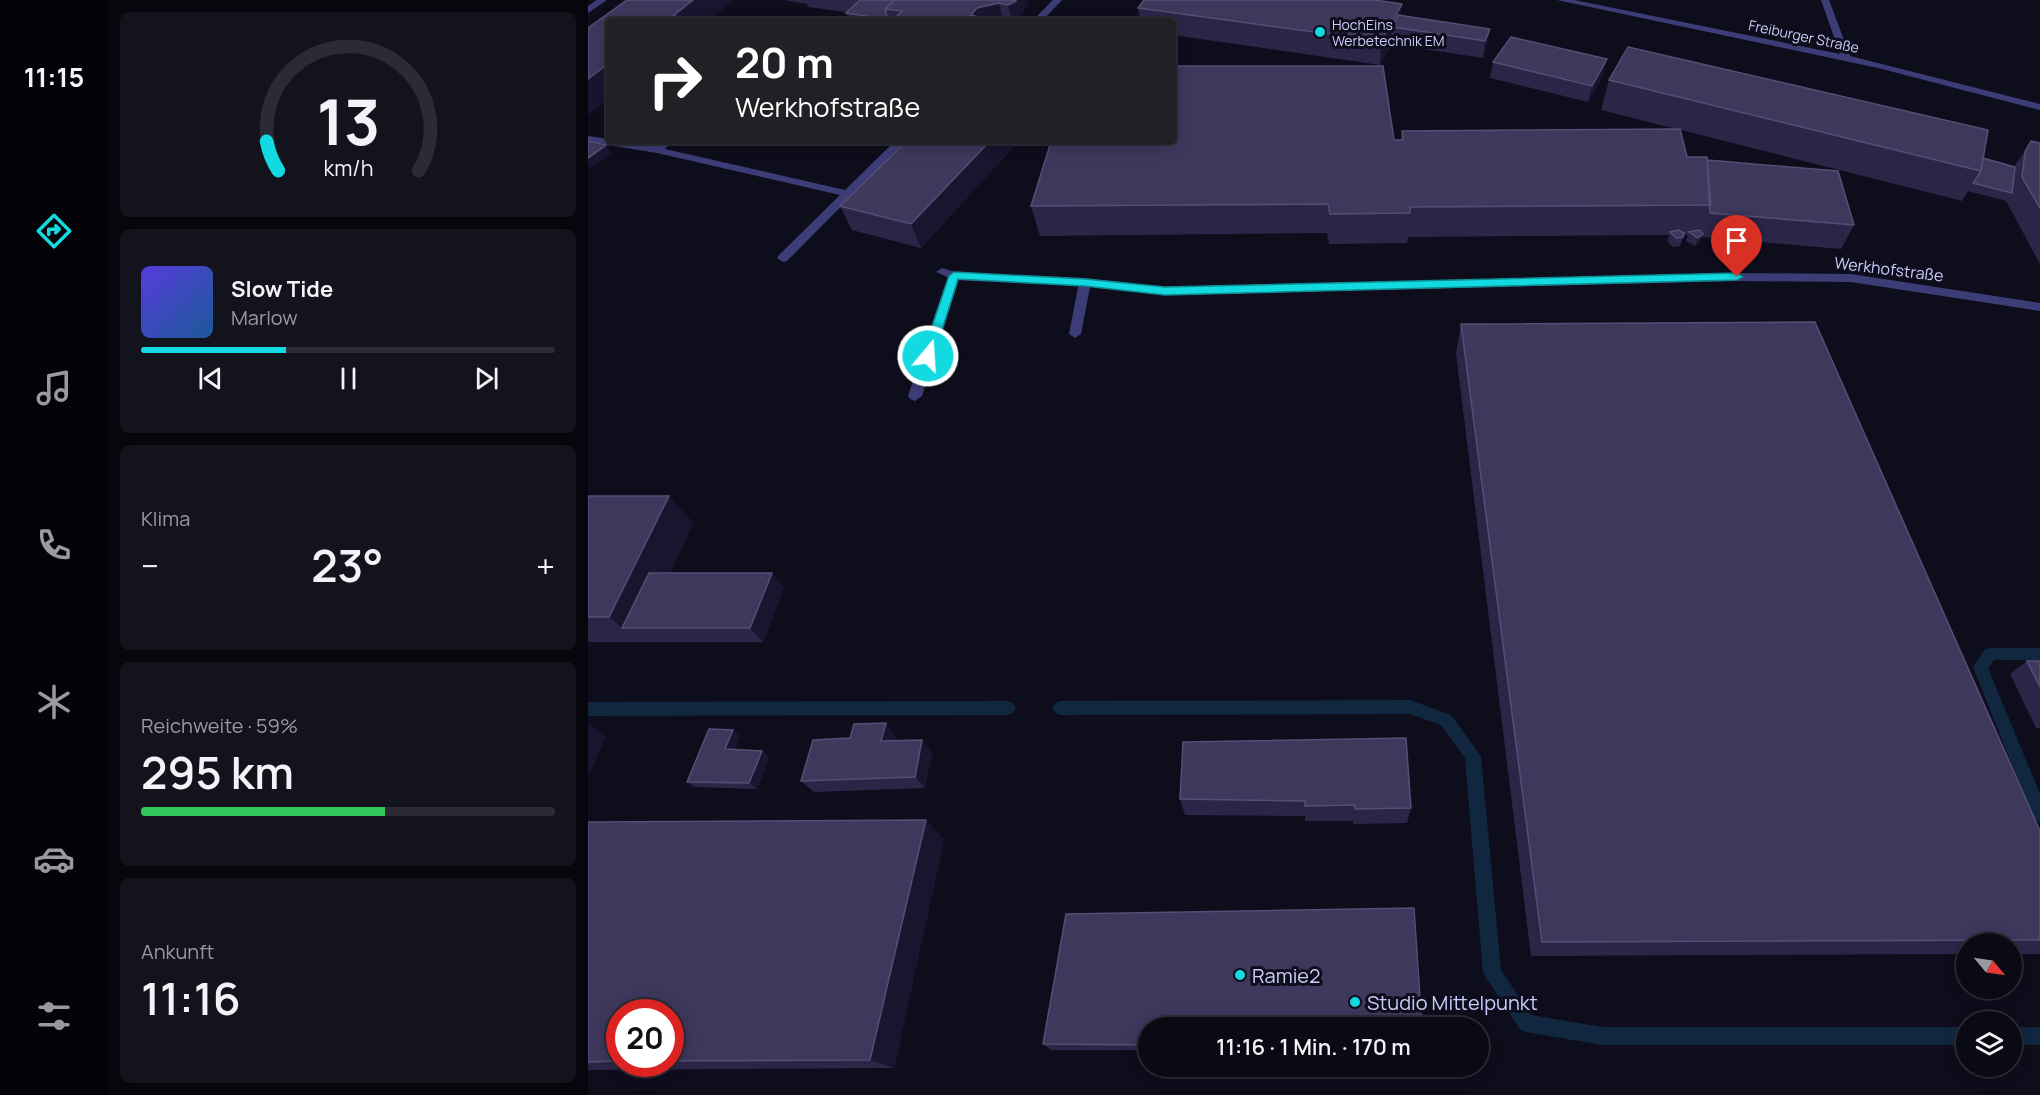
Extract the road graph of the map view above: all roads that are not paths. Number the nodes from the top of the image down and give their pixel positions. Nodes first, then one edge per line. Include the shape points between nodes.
1 (603, 0) edge
2 (1058, 0) edge
3 (1561, 0) edge
4 (1825, 0) edge
5 (588, 10) edge
6 (1040, 18) edge
7 (1846, 58) junction
8 (2040, 107) edge
9 (588, 139) edge
10 (606, 142) edge
11 (619, 144) edge
12 (664, 144) edge
13 (898, 144) edge
14 (657, 150) junction
15 (849, 194) junction
16 (783, 258) dead end
17 (1085, 282) junction
18 (2040, 307) edge
19 (1075, 334) dead end
20 (915, 396) dead end

1 - 5 street
2 - 6 street
3 - 7 street, Freiburger Straße
4 - 7 street
7 - 8 street, Freiburger Straße
9 - 10 street
11 - 14 street
12 - 14 street
13 - 15 street
14 - 15 street
15 - 16 street
17 - 18 street, Werkhofstraße via 1165,291 1737,277 1851,278
17 - 19 street
17 - 20 street, Werkhofstraße via 948,274

